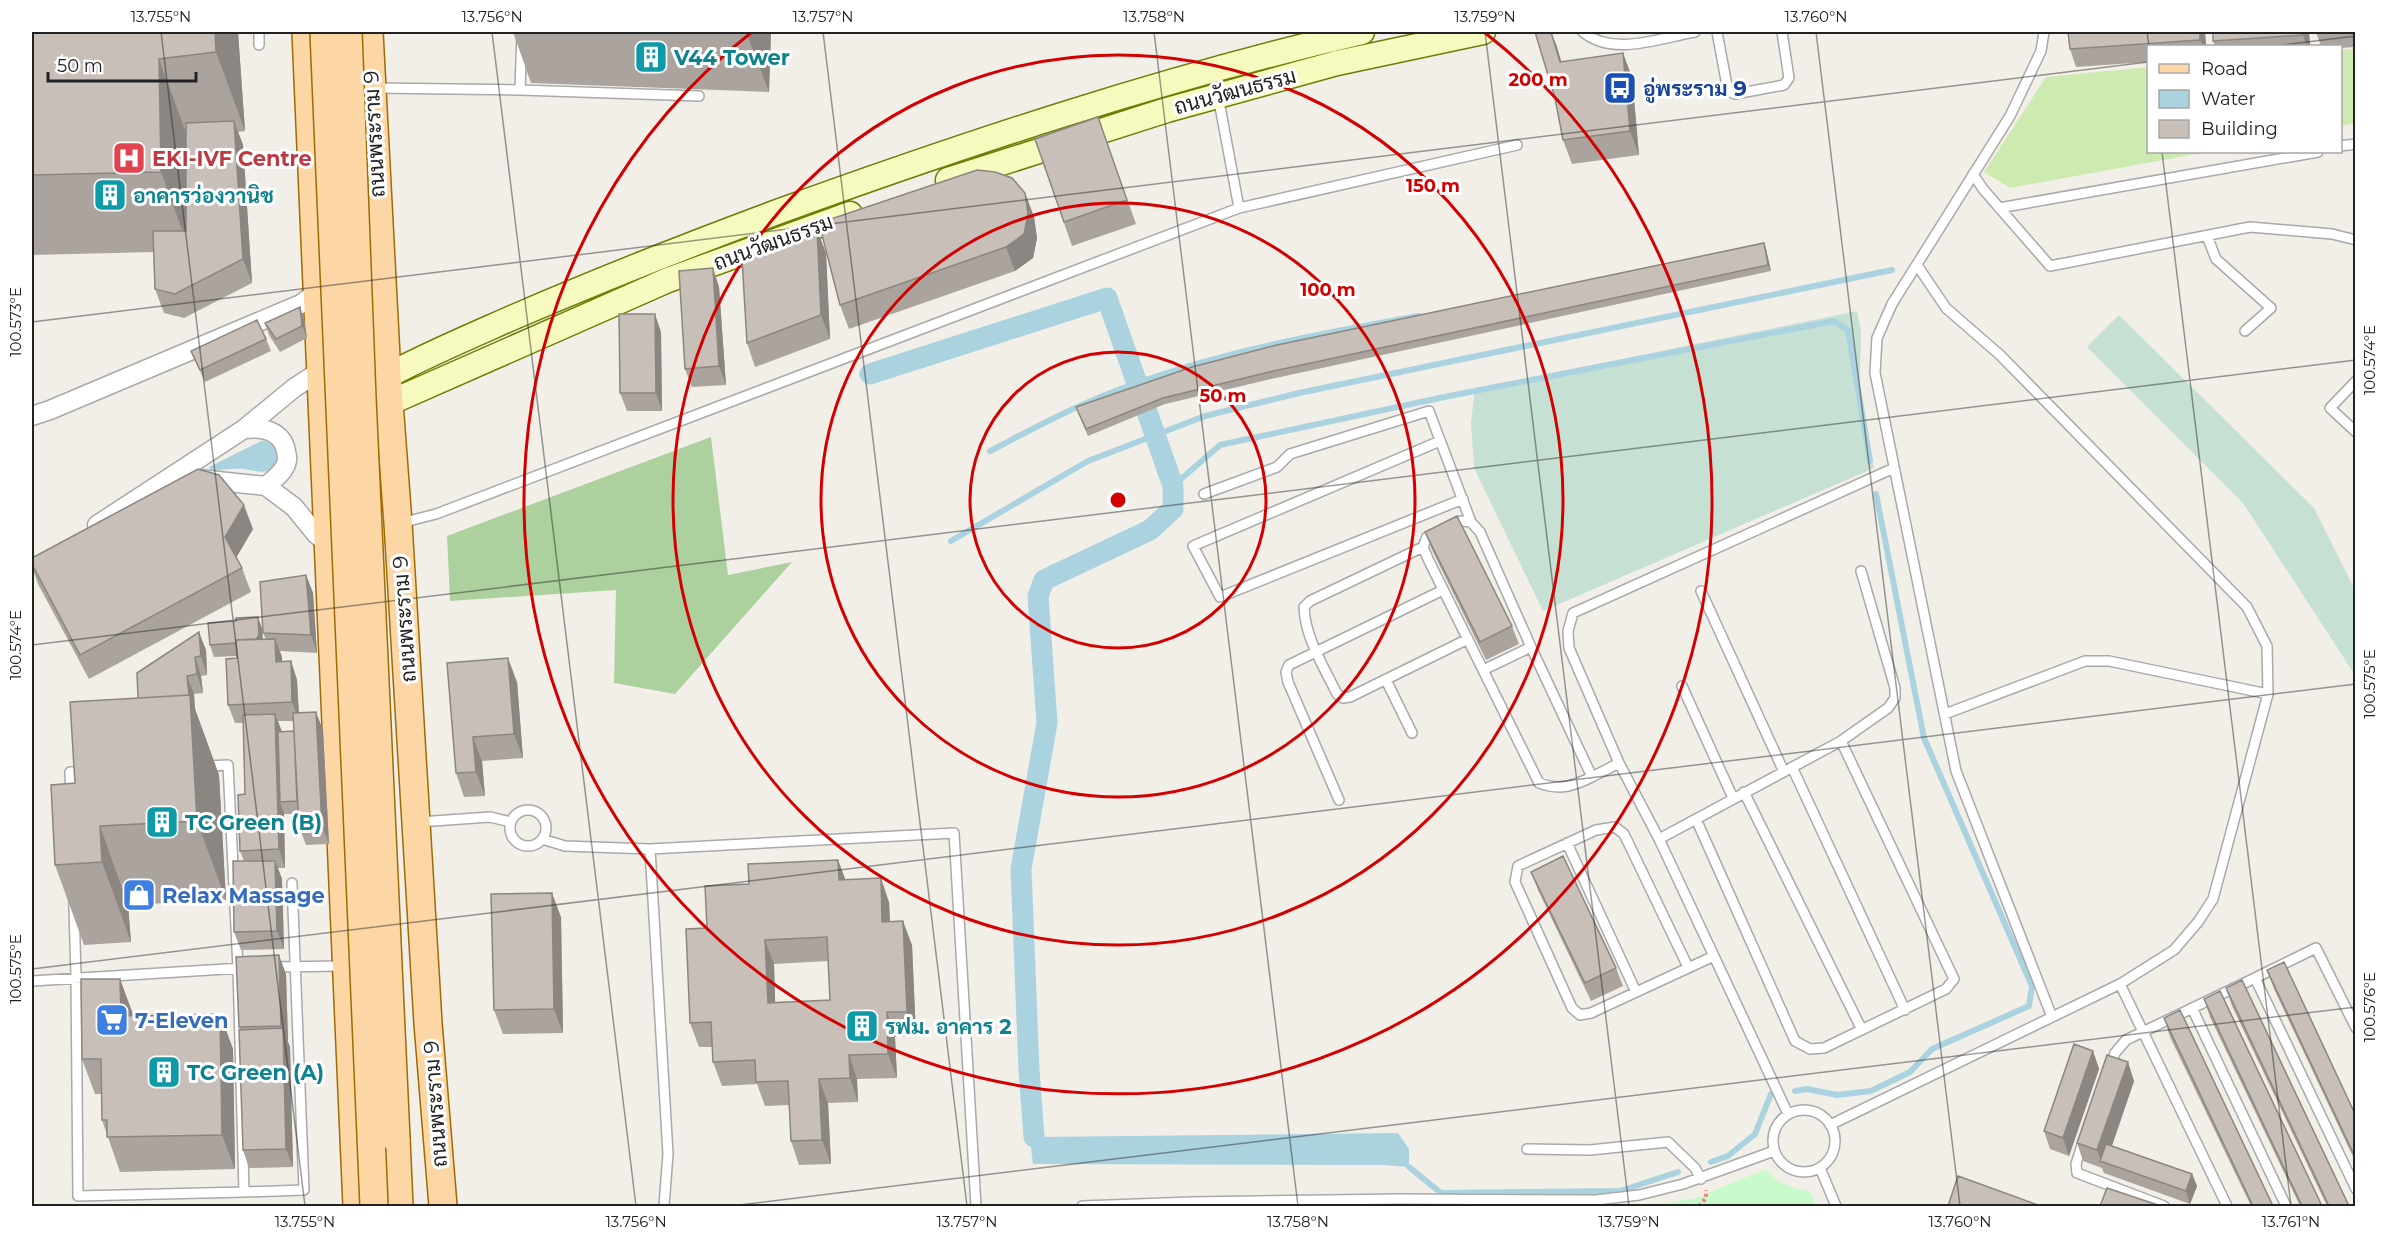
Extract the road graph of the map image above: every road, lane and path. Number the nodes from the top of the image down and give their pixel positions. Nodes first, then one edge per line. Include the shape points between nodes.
1 (259, 32) edge
2 (306, 32) edge
3 (324, 32) edge
4 (348, 32) edge
5 (369, 32) edge
6 (522, 32) edge
7 (1362, 32) edge
8 (1483, 32) edge
9 (1583, 32) edge
10 (1695, 32) edge
11 (1717, 32) edge
12 (1782, 32) edge
13 (2044, 32) edge
14 (259, 45) dead end
15 (1214, 68) junction
16 (372, 88) junction
17 (520, 90) junction
18 (699, 96) dead end
19 (1218, 96) junction
20 (1518, 145) dead end
21 (2312, 153) edge
22 (1973, 174) junction
23 (926, 187) edge
24 (870, 207) edge
25 (1239, 208) junction
26 (1999, 208) junction
27 (2207, 236) junction
28 (2355, 240) edge
29 (1917, 265) junction
30 (317, 292) junction
31 (2245, 332) dead end
32 (320, 371) junction
33 (387, 375) junction
34 (2355, 381) edge
35 (389, 403) junction
36 (32, 416) edge
37 (323, 423) junction
38 (244, 429) junction
39 (2355, 432) edge
40 (1440, 441) junction
41 (1894, 468) junction
42 (169, 477) junction
43 (266, 486) junction
44 (1204, 494) dead end
45 (1463, 499) junction
46 (1472, 522) junction
47 (398, 523) junction
48 (80, 536) edge
49 (327, 543) junction
50 (1423, 547) junction
51 (1861, 572) dead end
52 (1443, 590) junction
53 (1701, 591) dead end
54 (1468, 639) junction
55 (1530, 647) junction
56 (1316, 651) junction
57 (1483, 670) junction
58 (1386, 680) junction
59 (1682, 686) dead end
60 (2268, 694) junction
61 (1945, 714) junction
62 (1412, 733) dead end
63 (1841, 741) junction
64 (1619, 763) junction
65 (1788, 769) junction
66 (1592, 777) junction
67 (1744, 792) junction
68 (1733, 798) junction
69 (1339, 800) dead end
70 (1696, 819) junction
71 (417, 822) junction
72 (511, 822) junction
73 (542, 839) junction
74 (1659, 839) junction
75 (1567, 843) junction
76 (650, 849) junction
77 (292, 883) dead end
78 (1714, 956) junction
79 (347, 966) junction
80 (295, 967) junction
81 (1688, 967) junction
82 (238, 968) junction
83 (76, 976) junction
84 (2255, 978) junction
85 (32, 981) edge
86 (2120, 984) junction
87 (1636, 992) junction
88 (2192, 1008) junction
89 (1905, 1010) junction
90 (2052, 1017) junction
91 (428, 1023) junction
92 (2355, 1028) edge
93 (1862, 1030) junction
94 (2143, 1032) junction
95 (2107, 1075) edge
96 (1788, 1114) junction
97 (1830, 1125) junction
98 (2087, 1131) edge
99 (1527, 1149) dead end
100 (1774, 1151) junction
101 (1820, 1168) junction
102 (1701, 1179) junction
103 (2355, 1189) edge
104 (244, 1192) junction
105 (357, 1206) edge
106 (374, 1206) edge
107 (399, 1206) edge
108 (431, 1206) edge
109 (443, 1206) edge
110 (664, 1206) edge
111 (976, 1206) edge
112 (1082, 1206) edge
113 (1836, 1206) edge
114 (2164, 1206) edge
115 (2227, 1206) edge
116 (2286, 1206) edge

1 - 14 lane
2 - 30 main road
3 - 106 main road, bridge
4 - 107 main road, ถนนพระราม 9, bridge
5 - 16 main road, ถนนพระราม 9
6 - 17 lane
7 - 15 street, ถนนวัฒนธรรม
8 - 19 street, ถนนวัฒนธรรม via 1337,63
9 - 10 lane via 1593,39 1620,45
11 - 12 lane via 1728,91 1735,94 1784,85 1789,78
13 - 22 lane via 2041,51 2010,116
15 - 19 street
15 - 33 street, ถนนวัฒนธรรม via 866,180 700,241 554,300
16 - 17 lane
16 - 33 main road, ถนนพระราม 9
17 - 18 lane
19 - 23 street, ถนนวัฒนธรรม
19 - 25 lane
20 - 25 lane
21 - 26 lane
22 - 26 lane
22 - 29 lane
24 - 35 street, ถนนวัฒนธรรม via 668,280
25 - 47 lane via 447,510
26 - 27 lane via 2050,266
27 - 28 lane via 2250,227 2332,234
27 - 31 lane via 2216,259 2271,308
29 - 41 lane via 1892,304 1877,338 1875,373
29 - 60 lane via 1946,308 2000,355 2247,607 2267,646
30 - 32 main road
30 - 36 street via 301,304
32 - 37 main road
32 - 38 street
33 - 35 main road, ถนนพระราม 9
33 - 37 main road
34 - 39 lane via 2330,408
35 - 37 main road
35 - 47 main road, ถนนพระราม 9
37 - 49 main road
38 - 42 street
38 - 43 street via 274,432 285,446 287,460
40 - 44 lane via 1429,411 1290,454 1277,467
40 - 45 lane
40 - 45 lane via 1193,546 1220,597
41 - 61 lane
41 - 64 lane via 1573,613 1569,648
42 - 43 street
42 - 48 street
43 - 49 street via 294,507
45 - 46 lane
46 - 50 lane via 1461,521 1427,537
46 - 55 lane via 1480,532
47 - 71 main road, ถนนพระราม 9
49 - 79 main road
50 - 52 lane
50 - 56 lane via 1310,601 1304,608 1305,620
51 - 63 lane via 1895,698 1888,708
52 - 54 lane
52 - 56 lane
53 - 65 lane
54 - 57 lane
54 - 58 lane
55 - 57 lane
55 - 66 lane
56 - 58 lane via 1337,694 1343,698
56 - 69 lane via 1289,665 1286,672
57 - 66 lane via 1539,783 1551,788 1570,787
58 - 62 lane
59 - 68 lane
60 - 61 lane via 2109,661 2085,661
60 - 86 lane via 2213,899 2174,950
61 - 90 lane via 1956,771
63 - 65 lane
63 - 89 lane via 1954,979 1946,989
64 - 66 lane
64 - 74 lane
65 - 67 lane
65 - 89 lane
67 - 68 lane
67 - 93 lane
68 - 70 lane
70 - 74 lane
70 - 93 lane via 1795,1041 1810,1048 1824,1048
71 - 72 lane via 490,817
71 - 91 main road, ถนนพระราม 9
72 - 73 lane via 511,834 518,843 535,845
72 - 73 lane via 523,811 537,813 545,825
73 - 76 lane via 565,846
74 - 78 lane
75 - 81 lane via 1596,830 1615,827 1624,834
75 - 87 lane
75 - 87 lane via 1518,866 1515,882 1572,1008 1580,1015 1591,1013
76 - 110 lane via 668,1154
76 - 111 lane via 954,833
77 - 80 lane
78 - 81 lane
78 - 96 lane
79 - 80 lane
79 - 105 main road
80 - 82 lane
80 - 104 lane via 304,1190
81 - 87 lane
82 - 83 lane
82 - 83 lane via 228,765 70,772
82 - 104 lane
83 - 85 lane
83 - 104 lane via 78,1196
84 - 88 lane
84 - 92 lane via 2316,948
84 - 103 lane
86 - 90 lane
86 - 94 lane
88 - 94 lane
88 - 116 lane
89 - 93 lane
90 - 97 lane
91 - 108 main road
91 - 109 main road, ถนนพระราม 9
94 - 95 lane via 2120,1047
94 - 115 lane
96 - 97 lane via 1812,1110
96 - 100 lane via 1777,1123 1772,1137
97 - 101 lane via 1835,1141 1833,1152
98 - 114 lane via 2076,1164 2077,1173
99 - 102 lane via 1590,1150 1668,1142 1695,1167
100 - 101 lane via 1781,1163 1793,1171
100 - 102 lane
101 - 113 lane
102 - 112 lane via 1639,1195 1596,1200 1399,1199

